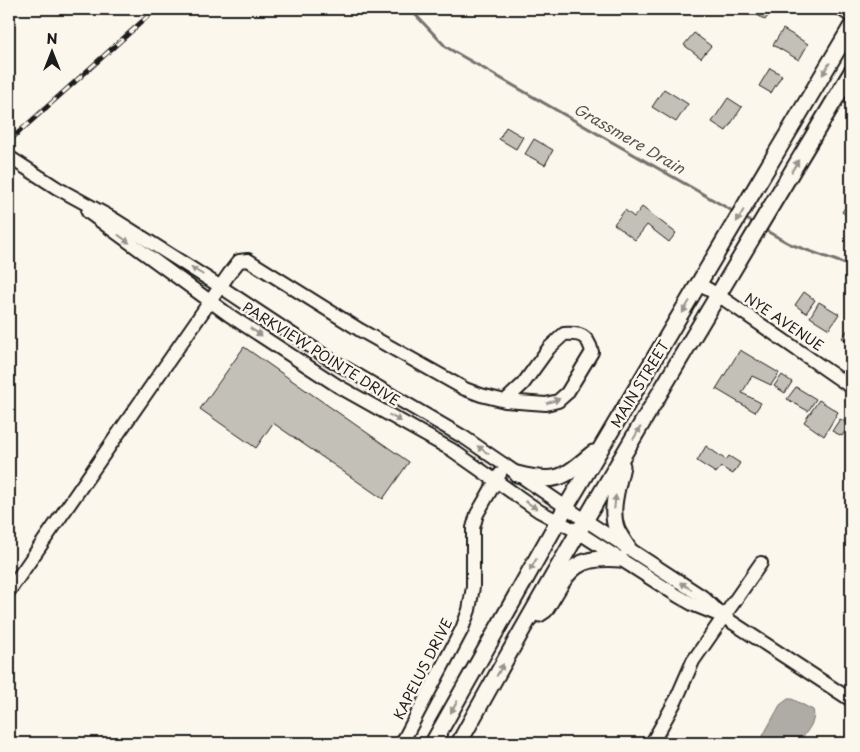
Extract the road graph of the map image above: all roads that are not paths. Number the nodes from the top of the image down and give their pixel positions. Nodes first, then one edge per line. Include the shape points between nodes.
1 (841, 9) edge
2 (851, 16) edge
3 (851, 27) edge
4 (851, 73) edge
5 (9, 157) edge
6 (57, 188) junction
7 (699, 284) junction
8 (222, 287) junction
9 (718, 295) junction
10 (211, 302) junction
11 (851, 386) edge
12 (505, 401) junction
13 (604, 444) junction
14 (625, 453) junction
15 (511, 470) junction
16 (496, 481) junction
17 (566, 507) junction
18 (558, 521) junction
19 (582, 526) junction
20 (624, 554) junction
21 (761, 563) dead end
22 (9, 591) edge
23 (724, 617) junction
24 (525, 624) junction
25 (851, 700) edge
26 (402, 743) edge
27 (433, 743) edge
28 (459, 743) edge
29 (652, 743) edge

1 - 2 street
3 -> 7 main road, MAIN STREET
9 -> 4 main road, MAIN STREET
5 - 6 street, PARKVIEW POINTE DRIVE
8 -> 6 street, PARKVIEW POINTE DRIVE via 112,218
6 -> 10 street, PARKVIEW POINTE DRIVE
7 - 9 street, NYE AVENUE
7 -> 13 main road, MAIN STREET
8 - 10 street
8 - 12 street via 240,261 248,260 360,330 465,389
15 -> 8 street, PARKVIEW POINTE DRIVE via 465,438 328,358
9 - 11 street, NYE AVENUE
14 -> 9 main road, MAIN STREET
10 -> 16 street, PARKVIEW POINTE DRIVE via 338,386 452,450
10 - 22 street
12 -> 12 street via 546,404 558,401 567,393 592,352 590,343 584,336 564,334
13 - 15 main road via 563,477 544,480
13 - 17 main road, MAIN STREET
14 - 19 main road, MAIN STREET
20 -> 14 main road via 614,513
15 - 16 street, KAPELUS DRIVE
15 - 17 street, PARKVIEW POINTE DRIVE
16 -> 18 street, PARKVIEW POINTE DRIVE
16 - 26 street, KAPELUS DRIVE via 477,514 474,528 473,587 469,610
17 - 18 main road, MAIN STREET
17 - 19 street, PARKVIEW POINTE DRIVE
18 - 19 street, PARKVIEW POINTE DRIVE
18 -> 27 main road, MAIN STREET
19 - 20 street
19 - 24 main road, MAIN STREET
20 - 23 street via 694,606
20 - 24 main road via 578,564 569,571 545,610
21 - 23 street
23 - 25 street
23 - 29 street via 693,661
28 -> 24 main road, MAIN STREET

